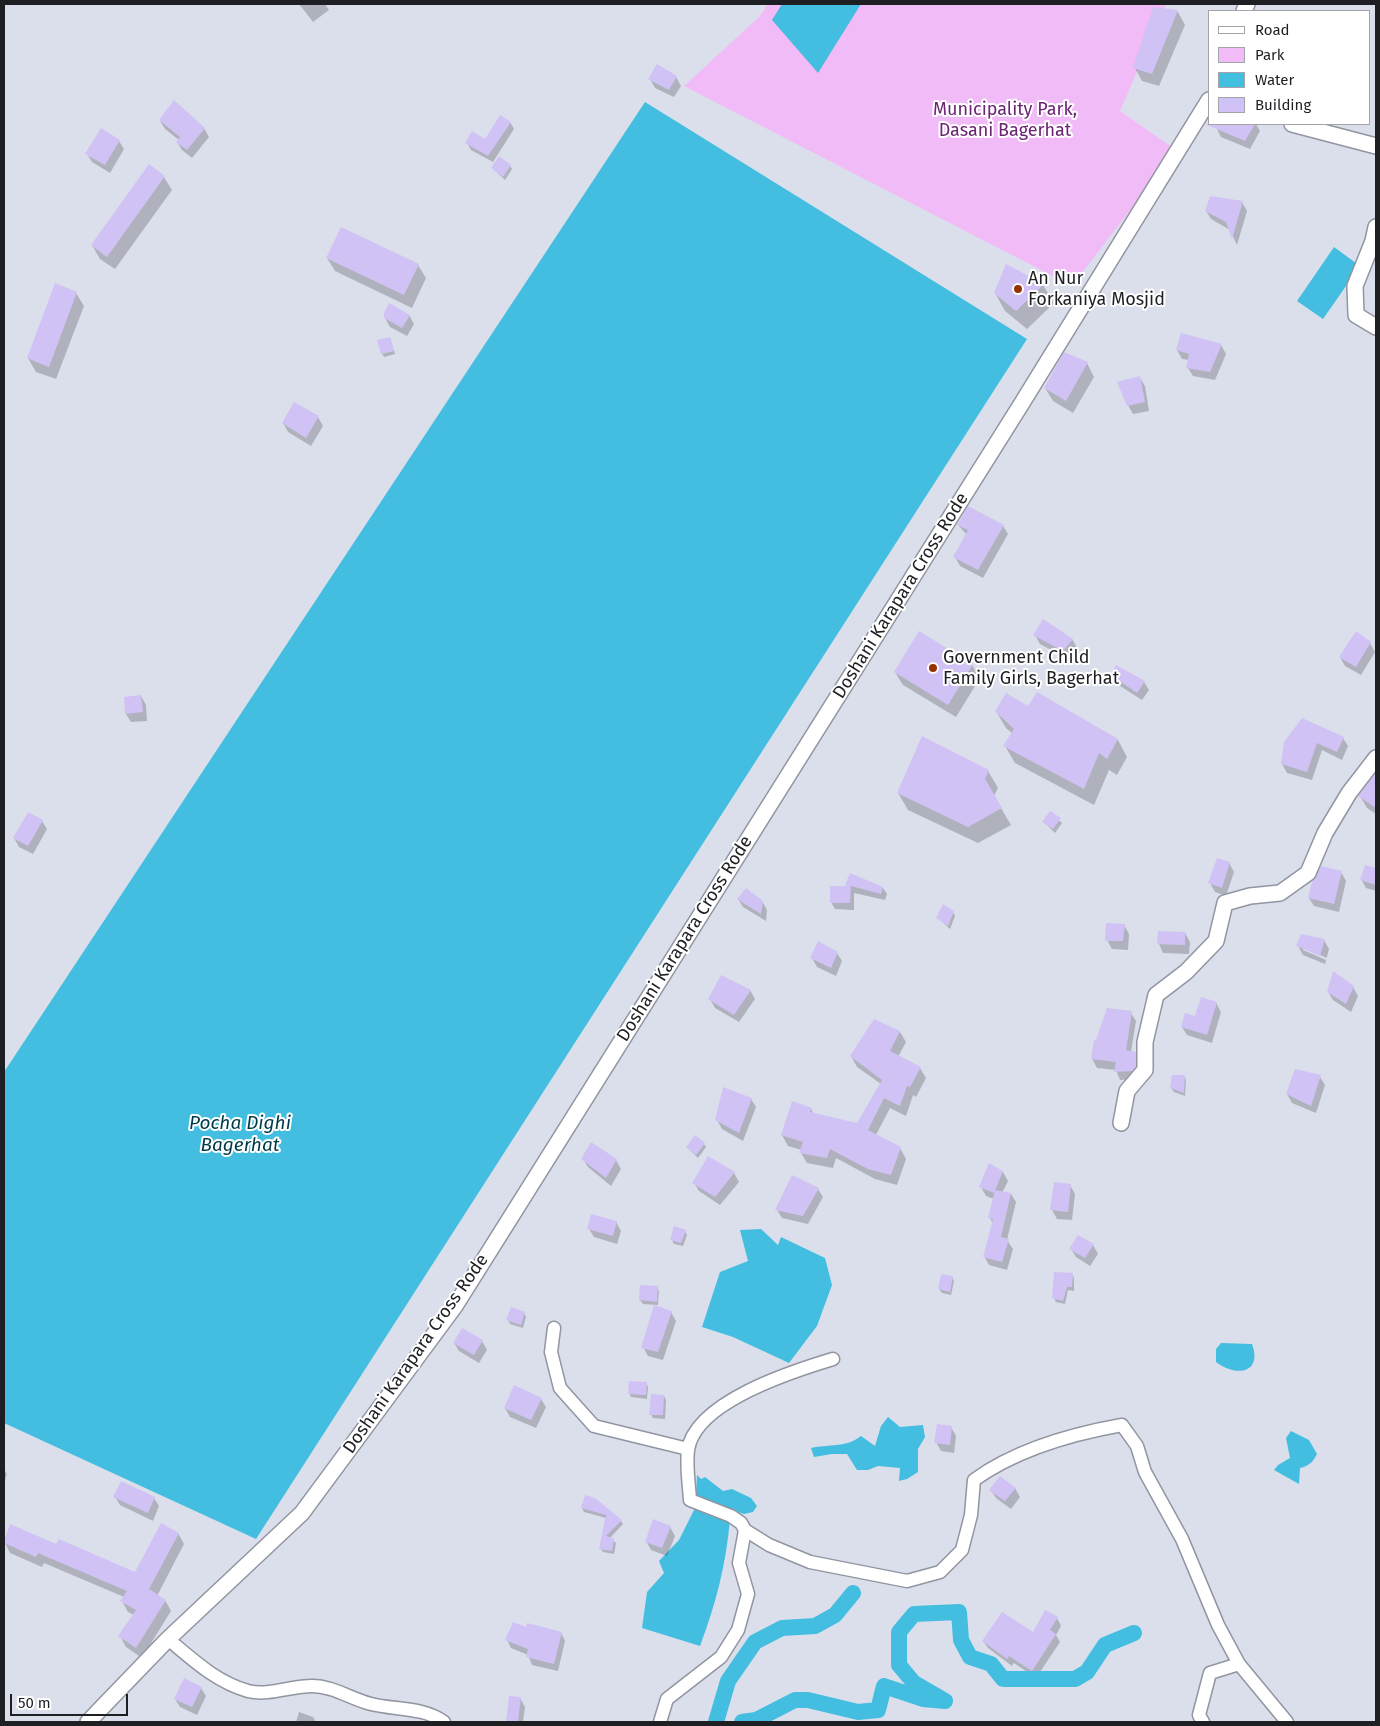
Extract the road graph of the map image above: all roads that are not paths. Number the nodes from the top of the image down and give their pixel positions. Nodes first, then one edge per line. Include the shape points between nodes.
1 (1208, 102) edge
2 (1296, 125) edge
3 (1376, 146) edge
4 (1376, 227) edge
5 (1376, 327) edge
6 (1376, 758) edge
7 (1121, 1123) dead end
8 (554, 1328) dead end
9 (833, 1359) dead end
10 (688, 1449) junction
11 (745, 1530) junction
12 (168, 1638) junction
13 (1239, 1664) junction
14 (88, 1722) edge
15 (444, 1722) edge
16 (660, 1722) edge
17 (1203, 1722) edge
18 (1287, 1722) edge

1 - 12 street, Doshani Karapara Cross Rode via 1022,404 455,1306 302,1513
2 - 3 street
4 - 5 street via 1355,286 1356,315
6 - 7 street via 1349,793 1325,833 1308,873 1280,893 1225,902 1216,941 1186,972 1156,995 1145,1042 1145,1070 1127,1091
8 - 10 street via 551,1352 560,1388 594,1426
9 - 10 street via 753,1388 729,1401 698,1426
10 - 11 street via 690,1500 731,1516 742,1523
11 - 13 street via 769,1545 810,1562 907,1581 940,1572 962,1550 972,1515 974,1480 997,1463 1076,1433 1122,1425 1137,1446 1145,1472 1182,1539 1218,1624
11 - 16 street via 740,1563 748,1594 738,1630 721,1657 667,1699
12 - 14 street, Doshani Karapara Cross Rode
12 - 15 street via 204,1669 249,1691 313,1686 371,1704 409,1708
13 - 17 street via 1210,1673 1199,1715
13 - 18 street

